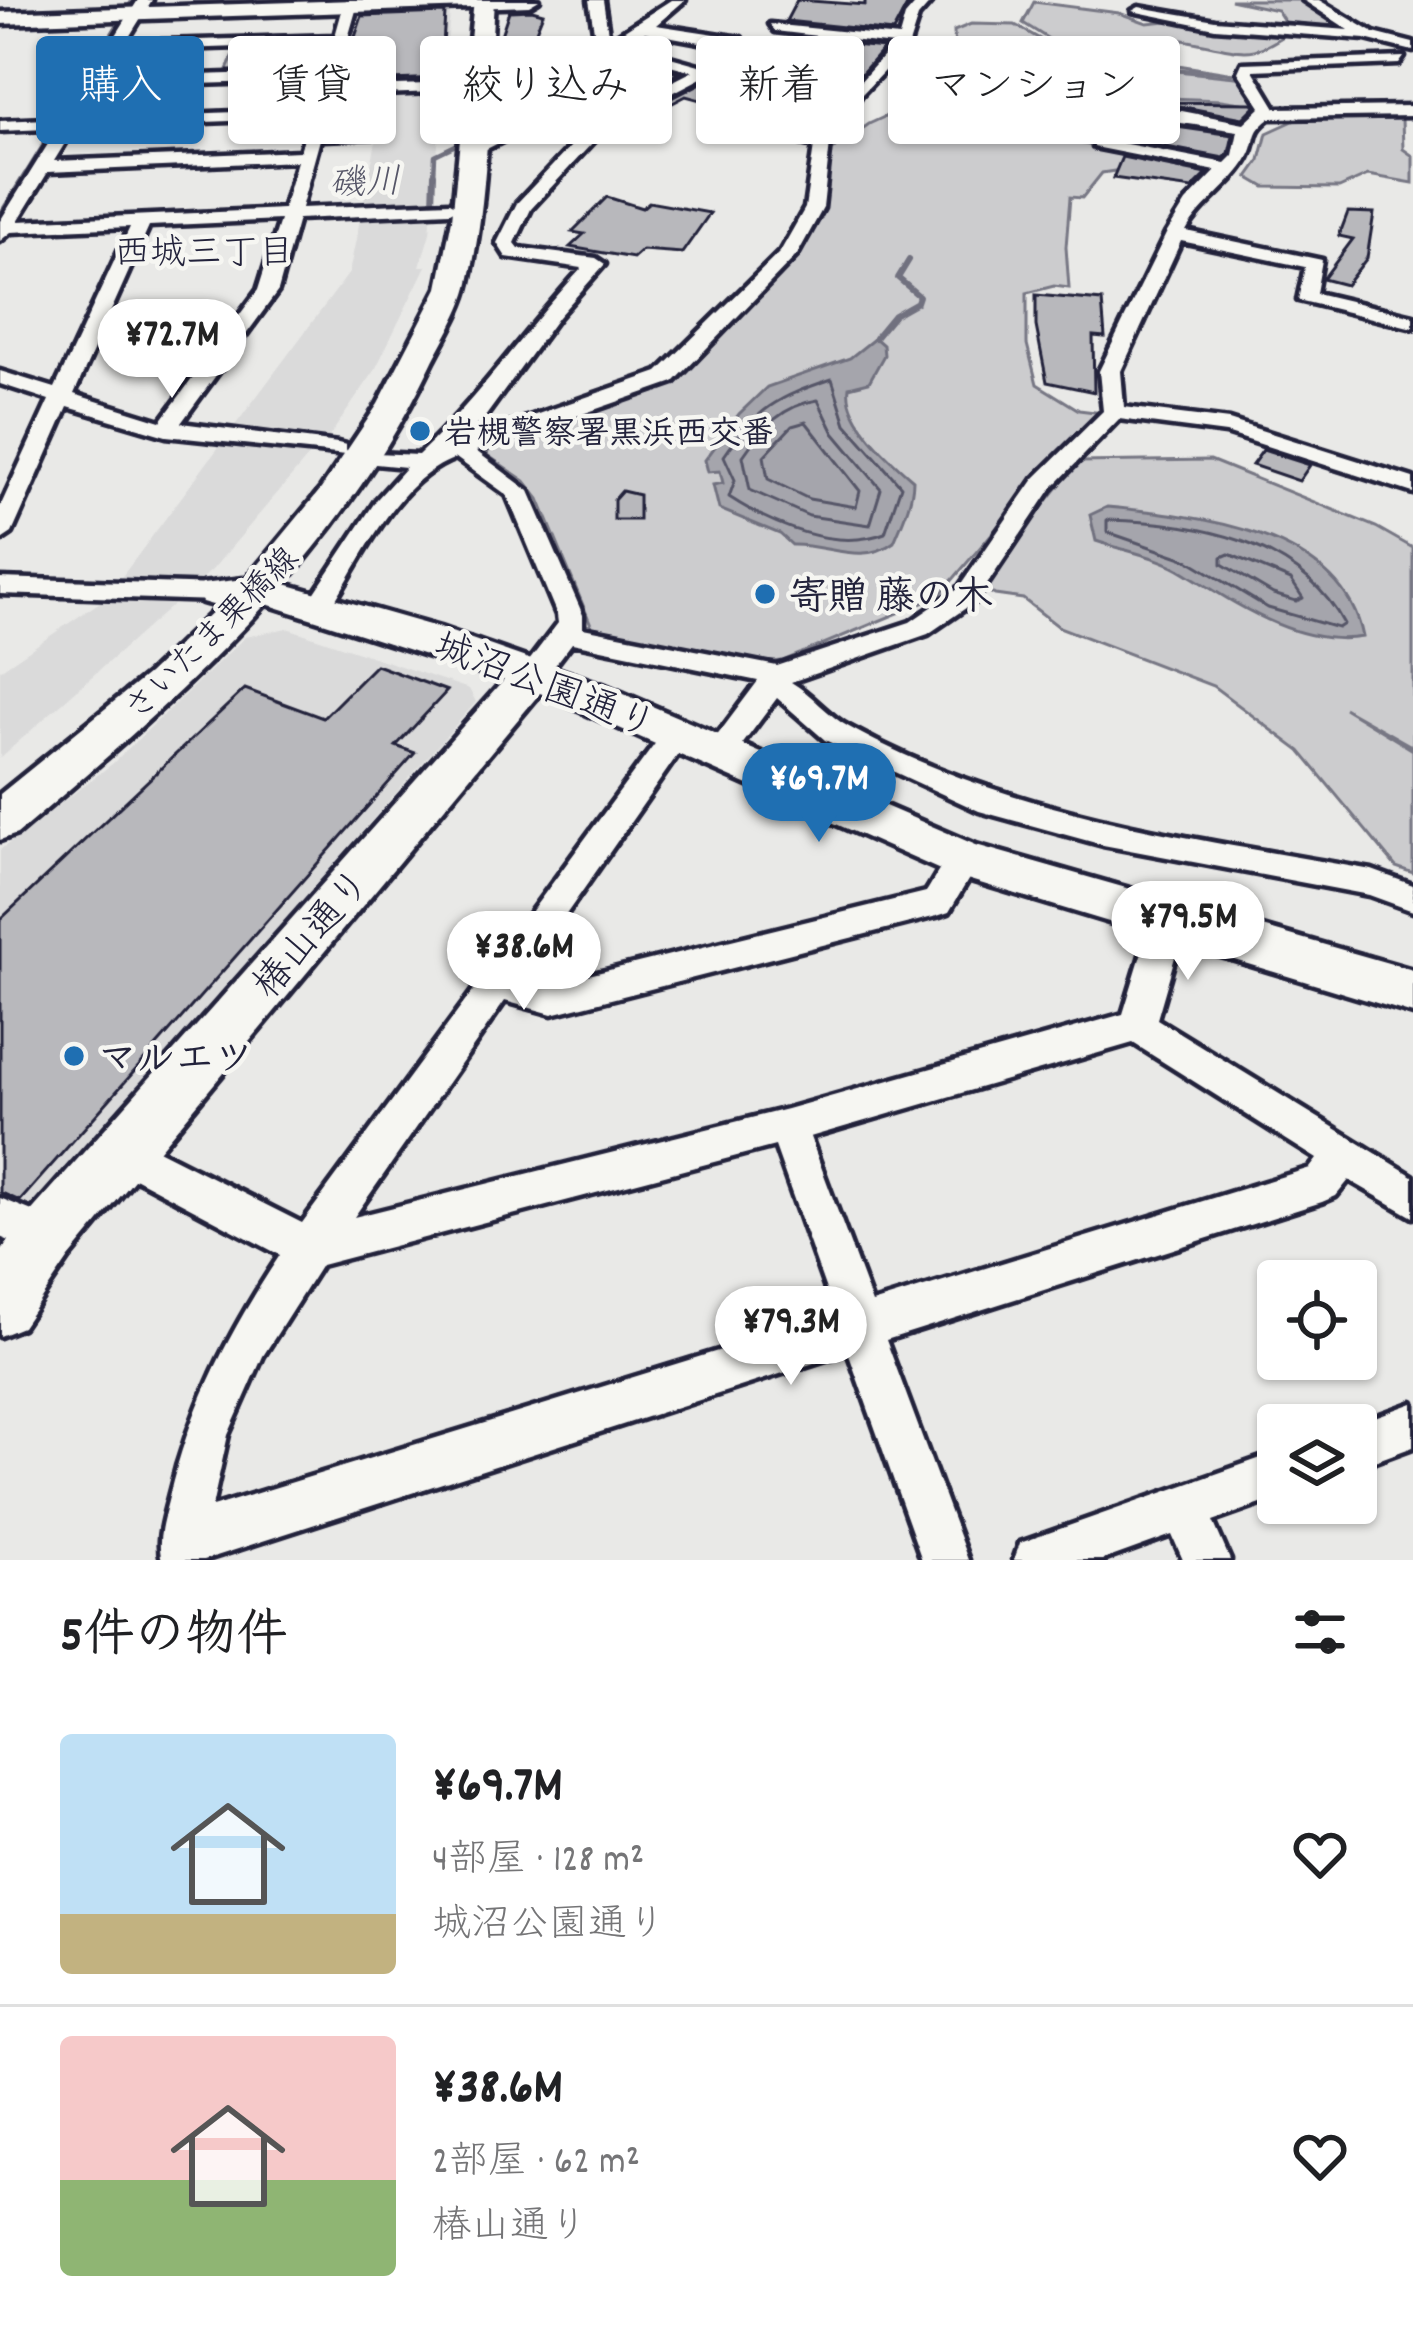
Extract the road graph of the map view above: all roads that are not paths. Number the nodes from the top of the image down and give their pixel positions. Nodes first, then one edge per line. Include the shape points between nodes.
1 (530, 0) edge
2 (596, 0) edge
3 (678, 0) edge
4 (926, 0) edge
5 (1310, 0) edge
6 (475, 1) edge
7 (351, 3) edge
8 (132, 7) edge
9 (1139, 11) dead end
10 (19, 12) edge
11 (640, 27) junction
12 (775, 27) dead end
13 (1366, 35) junction
14 (111, 36) edge
15 (120, 36) edge
16 (341, 36) edge
17 (468, 36) edge
18 (602, 36) edge
19 (626, 36) edge
20 (906, 36) edge
21 (696, 37) edge
22 (888, 40) edge
23 (0, 44) edge
24 (1413, 47) edge
25 (888, 59) edge
26 (1399, 60) junction
27 (228, 61) edge
28 (1413, 71) edge
29 (220, 79) junction
30 (228, 79) edge
31 (204, 80) edge
32 (864, 85) edge
33 (1413, 111) edge
34 (1266, 113) junction
35 (36, 124) edge
36 (0, 126) edge
37 (1247, 128) junction
38 (36, 141) edge
39 (56, 144) edge
40 (311, 144) edge
41 (455, 144) edge
42 (481, 144) edge
43 (582, 144) edge
44 (822, 144) edge
45 (472, 150) junction
46 (308, 156) junction
47 (42, 167) junction
48 (1225, 168) junction
49 (12, 179) dead end
50 (451, 203) junction
51 (294, 209) junction
52 (142, 221) junction
53 (6, 226) edge
54 (1175, 234) junction
55 (1413, 322) edge
56 (0, 377) edge
57 (61, 397) junction
58 (1114, 412) junction
59 (166, 430) junction
60 (462, 452) junction
61 (351, 453) junction
62 (424, 462) junction
63 (1413, 486) edge
64 (0, 533) edge
65 (0, 586) edge
66 (238, 591) junction
67 (319, 606) junction
68 (566, 632) junction
69 (533, 674) junction
70 (774, 680) junction
71 (678, 733) junction
72 (720, 753) junction
73 (0, 782) edge
74 (0, 820) edge
75 (964, 860) junction
76 (1413, 898) edge
77 (1168, 919) junction
78 (500, 985) junction
79 (1413, 992) edge
80 (1137, 1026) junction
81 (787, 1126) junction
82 (121, 1151) junction
83 (1346, 1155) junction
84 (1413, 1198) edge
85 (0, 1217) edge
86 (48, 1237) junction
87 (308, 1248) junction
88 (0, 1305) edge
89 (862, 1324) junction
90 (1413, 1425) edge
91 (1377, 1438) edge
92 (1257, 1483) edge
93 (1184, 1510) junction
94 (183, 1550) edge
95 (945, 1560) edge
96 (1037, 1560) edge
97 (1208, 1560) edge

1 - 6 street
2 - 18 street
3 - 11 street
4 - 20 street
5 - 13 street
6 - 7 street
6 - 17 main road, さいたま栗橋線
6 - 45 main road, さいたま栗橋線
7 - 8 street
7 - 16 street
8 - 10 street
8 - 14 street
8 - 15 street
9 - 13 street
10 - 23 street
11 - 19 street
11 - 21 street
12 - 22 street
13 - 24 street
13 - 26 street
25 - 32 street
26 - 28 street
26 - 34 street via 1247,66
27 - 29 street
29 - 30 street
29 - 31 street
33 - 34 street
34 - 37 street
35 - 36 street
37 - 48 street via 1241,156
37 - 48 street via 1128,111 1100,144
38 - 49 street
39 - 47 street
40 - 46 street
41 - 50 main road, さいたま栗橋線
42 - 45 street
43 - 62 street via 523,207 506,243 513,253 596,264 477,412
44 - 60 street via 814,208 788,255 666,377
45 - 61 main road, さいたま栗橋線 via 454,288 427,346
46 - 47 street
46 - 51 street
47 - 53 street
48 - 54 street
50 - 51 street
50 - 61 main road, さいたま栗橋線 via 418,329
51 - 52 street
51 - 53 street
51 - 59 street via 268,291
52 - 53 street
52 - 57 street
54 - 55 street via 1315,264 1305,296
54 - 58 street via 1110,371
56 - 57 street
57 - 59 street
57 - 64 street
58 - 63 street via 1229,428
58 - 70 street via 1042,484 967,595 919,628
59 - 61 street
60 - 62 street
60 - 68 street via 517,491 570,614
61 - 62 street
61 - 66 main road, さいたま栗橋線
61 - 66 main road, さいたま栗橋線 via 265,542
62 - 67 street via 385,504
65 - 66 street
66 - 67 street, 城沼公園通り
66 - 73 main road, さいたま栗橋線
66 - 74 main road, さいたま栗橋線 via 164,685
67 - 69 street, 城沼公園通り
68 - 69 street
68 - 70 street
69 - 71 street, 城沼公園通り
69 - 82 street, 椿山通り
70 - 72 street
70 - 76 street via 835,733 990,803
71 - 72 street, 城沼公園通り
71 - 78 street
72 - 75 street, 城沼公園通り
75 - 77 street, 城沼公園通り
75 - 78 street via 937,902 552,999
77 - 79 street, 城沼公園通り
77 - 80 street
78 - 87 street
80 - 81 street
80 - 83 street
81 - 87 street
81 - 89 street
82 - 86 street, 椿山通り
82 - 87 street
83 - 84 street
83 - 89 street via 1322,1183
85 - 86 street
86 - 88 street, 椿山通り
87 - 94 street via 248,1341 206,1433
89 - 94 street
89 - 95 street
90 - 91 street
92 - 93 street
93 - 96 street
93 - 97 street

